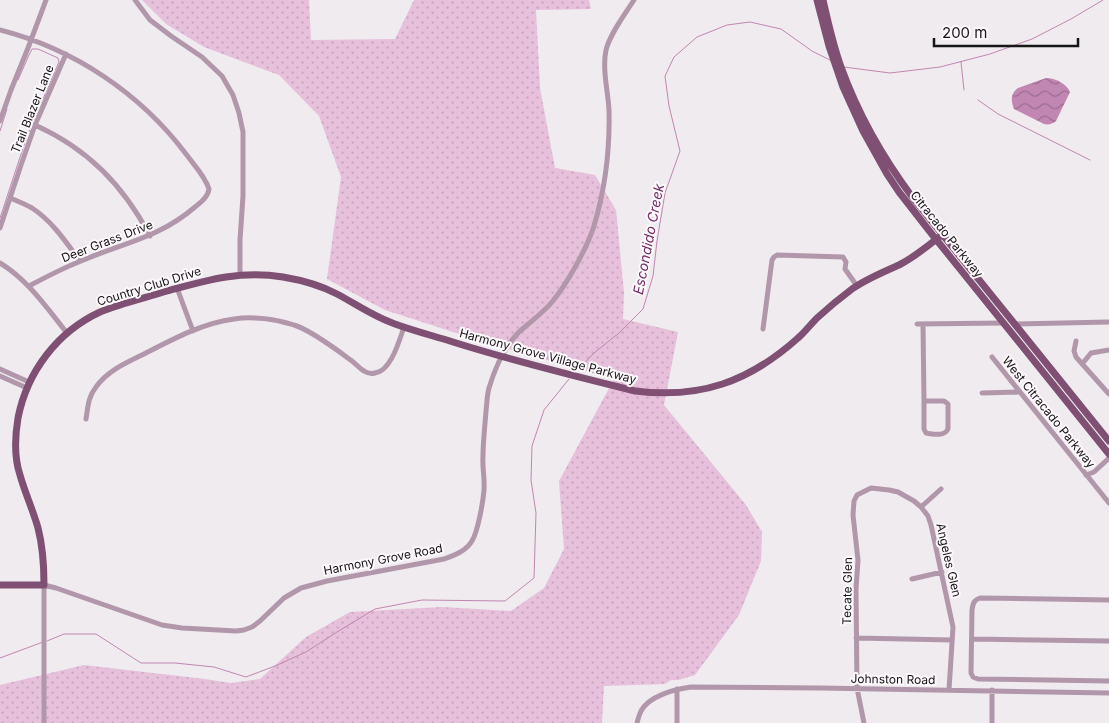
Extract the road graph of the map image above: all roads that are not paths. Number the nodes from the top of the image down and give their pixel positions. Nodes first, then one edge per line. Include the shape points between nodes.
1 (46, 0) edge
2 (135, 0) edge
3 (634, 0) edge
4 (817, 0) edge
5 (823, 0) edge
6 (0, 30) edge
7 (32, 40) junction
8 (831, 46) junction
9 (66, 54) junction
10 (855, 109) junction
11 (2, 110) edge
12 (0, 121) edge
13 (35, 125) junction
14 (10, 198) junction
15 (0, 228) edge
16 (943, 234) junction
17 (150, 236) junction
18 (936, 240) junction
19 (80, 261) junction
20 (0, 263) edge
21 (240, 275) junction
22 (29, 286) junction
23 (857, 286) junction
24 (177, 288) junction
25 (1109, 322) edge
26 (1004, 323) junction
27 (1015, 324) junction
28 (404, 327) junction
29 (763, 328) dead end
30 (193, 331) junction
31 (68, 333) junction
32 (1026, 338) junction
33 (1076, 341) dead end
34 (1109, 350) edge
35 (501, 357) junction
36 (992, 357) dead end
37 (1082, 364) junction
38 (0, 370) edge
39 (0, 376) edge
40 (28, 385) junction
41 (1020, 392) junction
42 (982, 393) dead end
43 (1109, 394) edge
44 (924, 402) junction
45 (86, 419) dead end
46 (1109, 441) edge
47 (1109, 456) edge
48 (1086, 475) junction
49 (942, 489) dead end
50 (1109, 503) edge
51 (921, 507) junction
52 (942, 572) junction
53 (912, 579) dead end
54 (0, 585) edge
55 (44, 585) junction
56 (1109, 600) edge
57 (856, 638) junction
58 (972, 639) junction
59 (952, 640) junction
60 (1109, 641) edge
61 (1109, 681) edge
62 (857, 688) junction
63 (677, 689) junction
64 (949, 690) junction
65 (992, 690) junction
66 (1109, 693) edge
67 (44, 723) edge
68 (637, 723) edge
69 (677, 723) edge
70 (864, 723) edge
71 (992, 723) edge

1 - 7 street
2 - 21 street via 150,20 202,57 222,76 233,95 243,132
3 - 35 street, Harmony Grove Road via 606,53 608,153 593,228 560,292 514,337
4 - 8 main road, Citracado Parkway
5 - 8 main road, Citracado Parkway
6 - 7 street, Deer Grass Drive
7 - 9 street, Deer Grass Drive
7 - 11 street
8 - 10 main road, Citracado Parkway
9 - 13 street, Trail Blazer Lane
9 - 17 street, Deer Grass Drive via 103,76 150,113 182,148 208,186 208,195 192,209
10 - 16 main road, Citracado Parkway via 908,191
10 - 18 main road, Citracado Parkway via 890,179
11 - 12 street
13 - 14 street, Trail Blazer Lane
13 - 17 street via 71,144 105,173 132,206
14 - 15 street, Trail Blazer Lane
14 - 19 street via 44,218
16 - 18 main road, Harmony Grove Village Parkway
16 - 27 main road, Citracado Parkway
17 - 19 street, Deer Grass Drive
18 - 23 main road, Harmony Grove Village Parkway via 911,258
18 - 26 main road, Citracado Parkway
19 - 22 street, Deer Grass Drive
20 - 22 street
21 - 24 main road, Country Club Drive via 208,279
21 - 28 main road, Harmony Grove Village Parkway via 276,276 312,284
22 - 31 street
23 - 29 street via 845,270 843,257 777,255 772,260
23 - 35 main road, Harmony Grove Village Parkway via 764,365 740,378 697,390 675,393 635,391
24 - 30 street
24 - 31 main road, Country Club Drive via 100,312
25 - 27 street
26 - 32 main road via 1010,324 1021,337
26 - 44 street via 920,324
26 - 47 main road, Citracado Parkway
27 - 32 main road, Citracado Parkway
28 - 30 street via 387,365 374,373 362,370 301,328 281,321 235,318
28 - 35 main road, Harmony Grove Village Parkway
30 - 45 street via 105,377 90,396
31 - 40 main road, Country Club Drive via 44,357
32 - 46 main road, Citracado Parkway
33 - 37 street via 1075,355
34 - 37 street via 1091,353
35 - 55 street, Harmony Grove Road via 488,390 484,490 478,524 472,541 461,552 444,559 301,588 284,598 252,627 236,631 162,625
36 - 41 street, West Citracado Parkway
37 - 43 street
38 - 40 street
39 - 40 street
40 - 55 main road, Country Club Drive via 20,408 16,453 19,474 40,540
41 - 42 street
41 - 48 street, West Citracado Parkway
44 - 44 street via 926,433 943,434 948,429 948,404
47 - 48 street via 1094,472
48 - 50 street, West Citracado Parkway
49 - 51 street
51 - 52 street, Angeles Glen via 931,525
51 - 57 street, Tecate Glen via 906,496 889,490 871,488 857,495 853,508 858,560
52 - 53 street
52 - 59 street, Angeles Glen
54 - 55 main road, Harmony Grove Road
55 - 67 street, Country Club Drive
56 - 58 street via 980,598 972,605
57 - 59 street
57 - 62 street, Tecate Glen
58 - 60 street
58 - 61 street via 971,673 978,679
59 - 64 street, Angeles Glen
62 - 63 street, Johnston Road
62 - 64 street, Johnston Road
62 - 70 street, Tecate Glen
63 - 68 street, Johnston Road via 651,700 641,710
63 - 69 street
64 - 65 street, Johnston Road
65 - 66 street, Johnston Road
65 - 71 street

